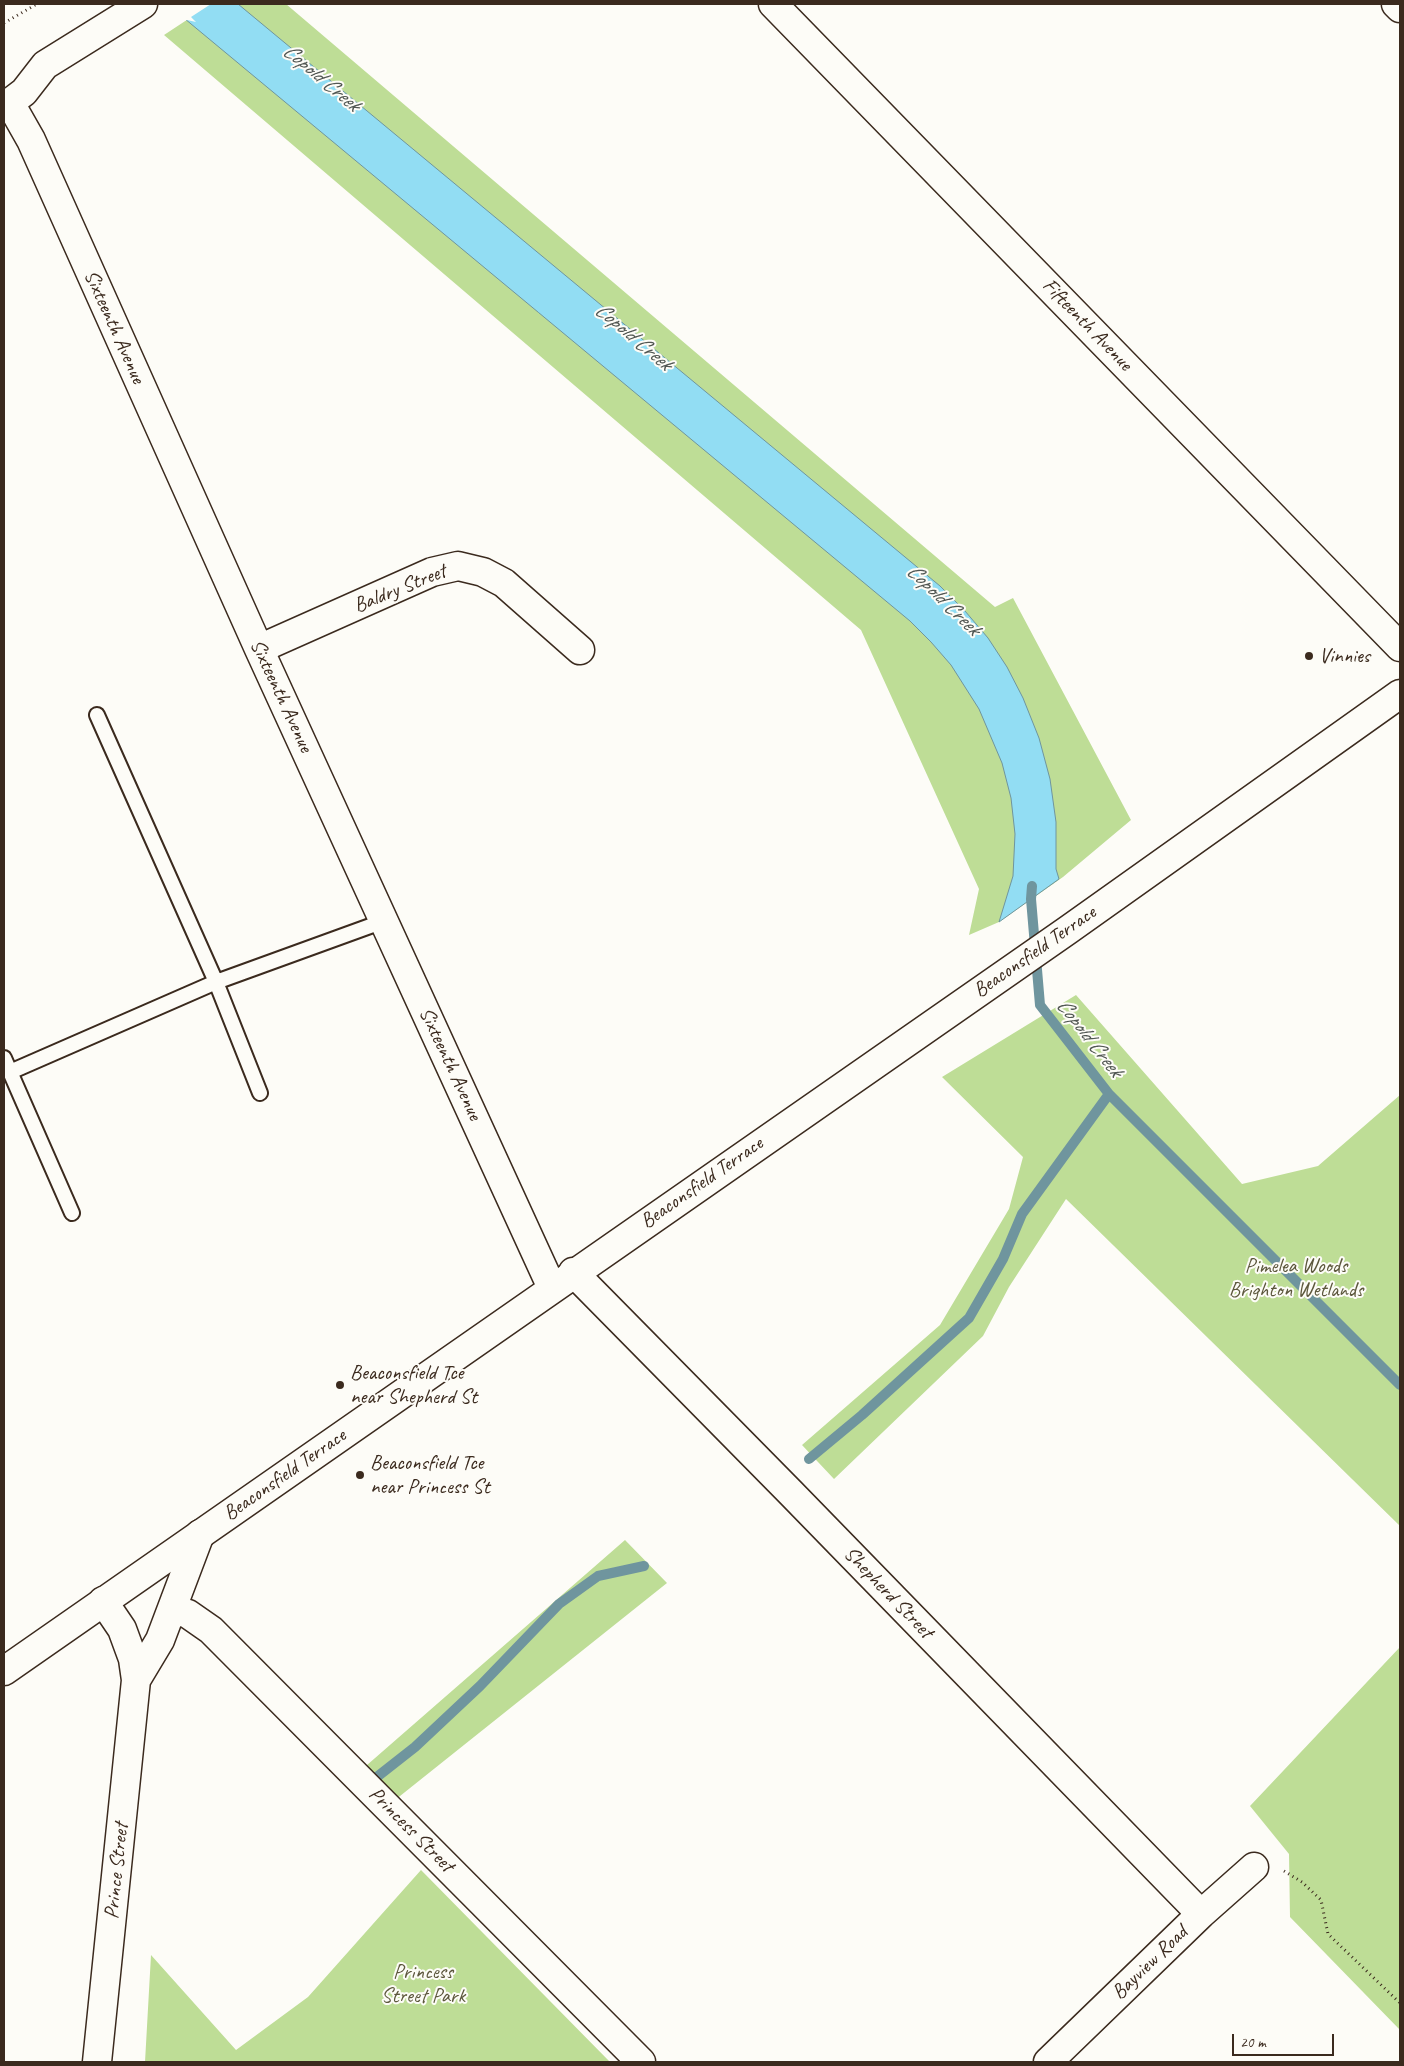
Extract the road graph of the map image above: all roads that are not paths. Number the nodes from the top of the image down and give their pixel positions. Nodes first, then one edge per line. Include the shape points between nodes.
1 (143, 4) edge
2 (773, 4) edge
3 (1396, 4) edge
4 (1400, 8) edge
5 (7, 105) edge
6 (1400, 647) edge
7 (259, 649) junction
8 (580, 650) dead end
9 (1400, 694) edge
10 (97, 715) dead end
11 (384, 921) junction
12 (216, 982) junction
13 (4, 1058) edge
14 (10, 1072) junction
15 (260, 1093) dead end
16 (72, 1212) dead end
17 (563, 1280) junction
18 (200, 1534) junction
19 (103, 1601) junction
20 (173, 1609) junction
21 (4, 1670) edge
22 (136, 1680) junction
23 (1254, 1867) road end
24 (1201, 1914) junction
25 (97, 2062) edge
26 (641, 2062) edge
27 (1048, 2062) edge

1 - 5 street via 45,65 24,92
2 - 6 street, Fifteenth Avenue
3 - 4 street
5 - 7 street, Sixteenth Avenue via 30,140
7 - 8 street, Baldry Street via 432,572 458,566 483,572 504,583
7 - 11 street, Sixteenth Avenue
9 - 17 street, Beaconsfield Terrace via 1068,930
10 - 12 lane
11 - 12 lane
11 - 17 street, Sixteenth Avenue
12 - 14 lane
12 - 15 lane
13 - 14 lane
14 - 16 lane
17 - 18 street, Beaconsfield Terrace
17 - 24 street, Shepherd Street via 798,1500
18 - 19 street, Beaconsfield Terrace
18 - 20 street, Prince Street
19 - 21 street, Beaconsfield Terrace
19 - 22 street, Prince Street via 122,1629 133,1659
20 - 22 street, Prince Street via 160,1640
20 - 26 street, Princess Street via 188,1614 211,1630
22 - 25 street, Prince Street
23 - 24 street, Bayview Road
24 - 27 street, Bayview Road

